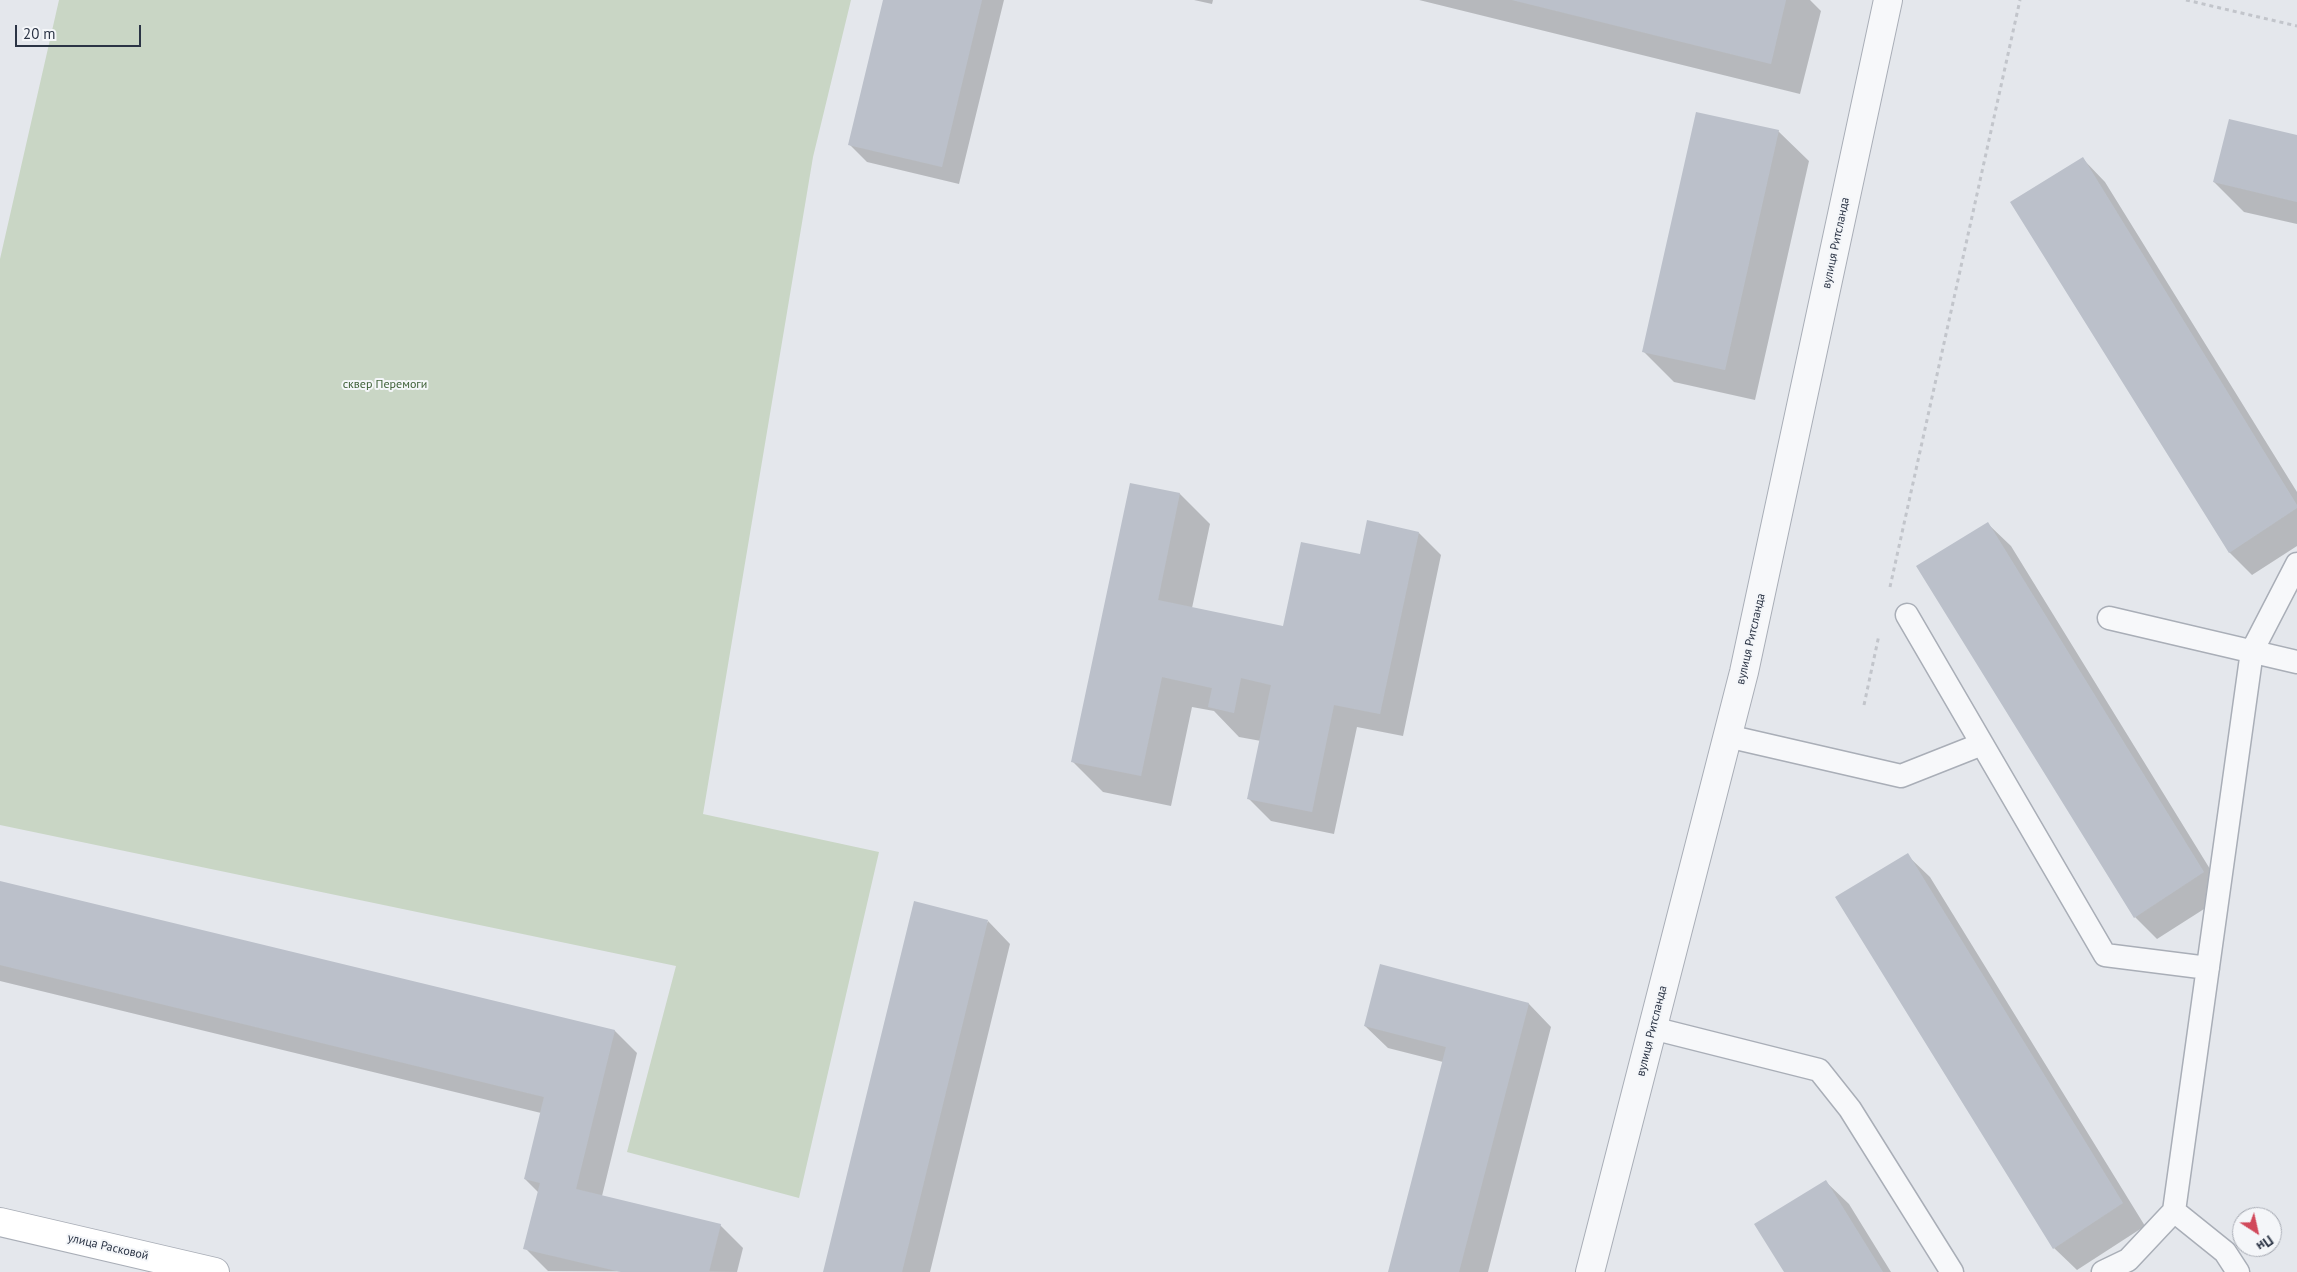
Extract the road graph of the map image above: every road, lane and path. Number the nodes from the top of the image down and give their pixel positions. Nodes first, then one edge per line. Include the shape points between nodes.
1 (1888, 0) edge
2 (2020, 0) edge
3 (2186, 0) edge
4 (2297, 26) edge
5 (2297, 564) edge
6 (1890, 589) dead end
7 (1907, 615) dead end
8 (2109, 618) dead end
9 (1881, 628) dead end
10 (2252, 651) junction
11 (2297, 662) edge
12 (1864, 705) dead end
13 (1727, 736) junction
14 (1982, 744) junction
15 (2208, 968) junction
16 (1652, 1028) junction
17 (2174, 1212) junction
18 (0, 1222) edge
19 (178, 1268) edge
20 (215, 1272) edge
21 (1590, 1272) edge
22 (1952, 1272) edge
23 (2103, 1272) edge
24 (2238, 1272) edge

1 - 13 street, вулиця Ритсланда via 1744,672
2 - 6 path
3 - 4 path
5 - 10 lane
7 - 14 lane
8 - 10 lane
9 - 12 path
10 - 11 lane
10 - 15 lane
13 - 14 lane via 1901,776
13 - 16 street, вулиця Ритсланда
14 - 15 lane via 2104,955
15 - 17 lane
16 - 21 street, вулиця Ритсланда
16 - 22 lane via 1819,1070 1850,1109
17 - 23 lane via 2128,1260
17 - 24 lane via 2225,1252
18 - 19 street, улица Расковой
19 - 20 street, улица Расковой

